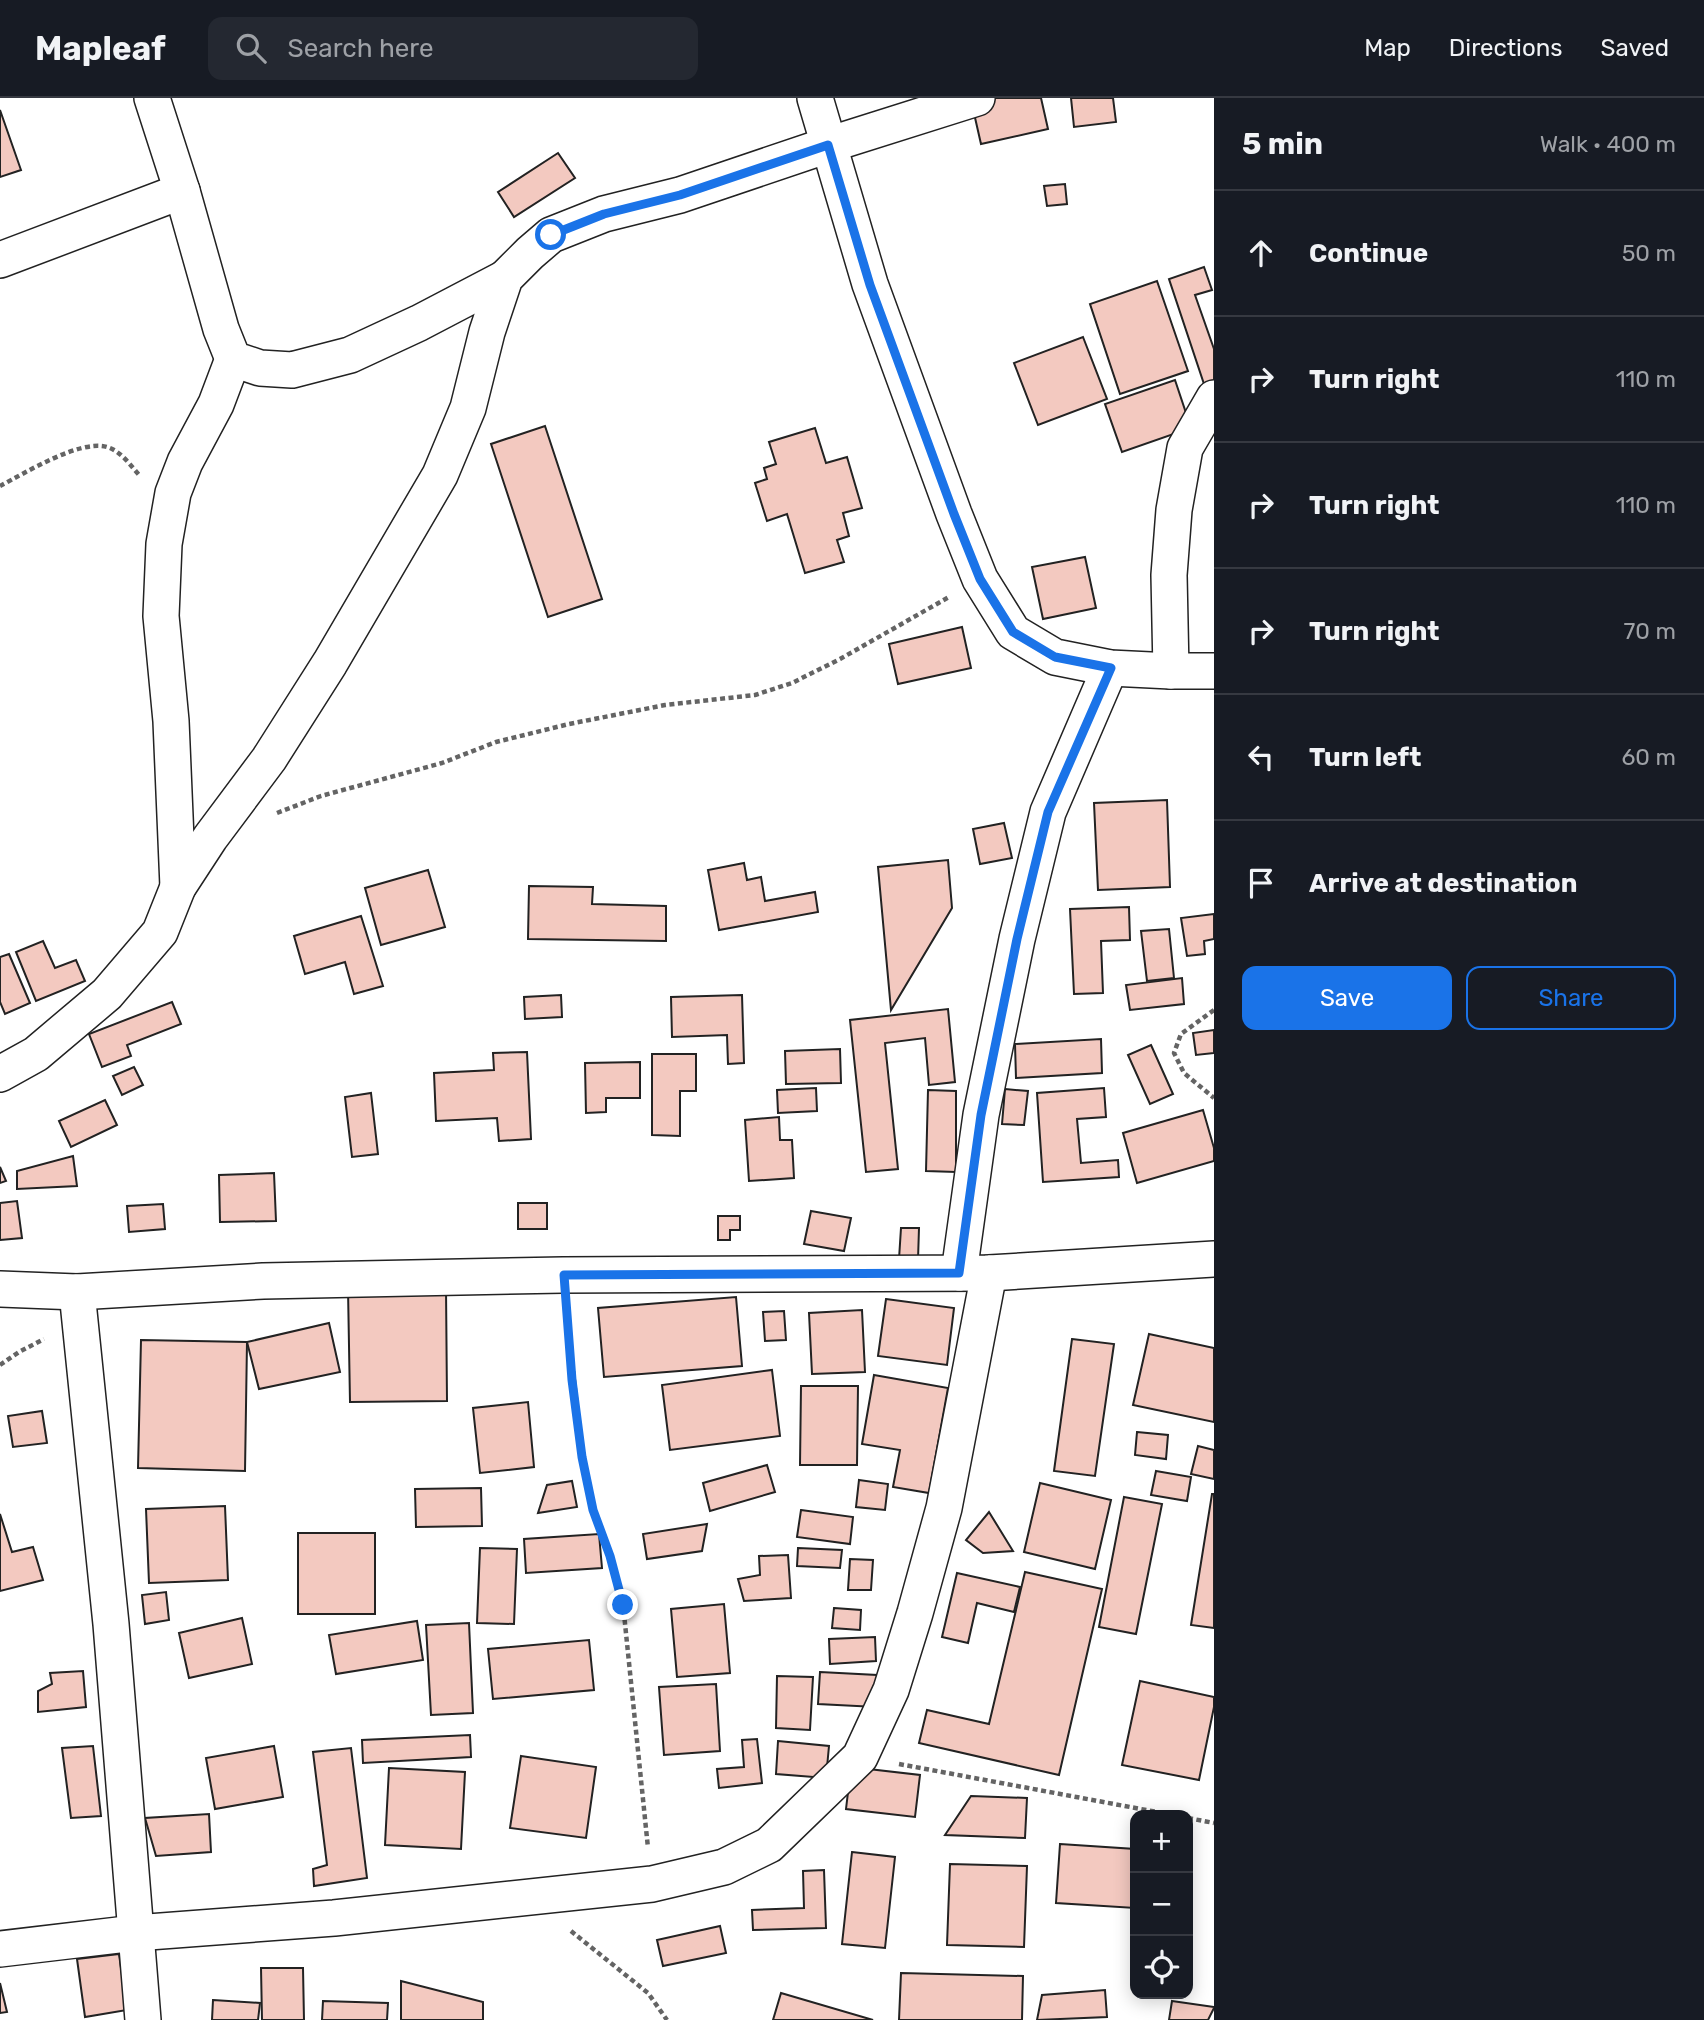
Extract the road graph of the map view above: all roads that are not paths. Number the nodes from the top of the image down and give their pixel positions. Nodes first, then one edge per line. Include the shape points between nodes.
1 (152, 98) edge
2 (815, 98) edge
3 (977, 98) edge
4 (828, 145) junction
5 (182, 191) junction
6 (0, 260) edge
7 (505, 278) junction
8 (233, 359) junction
9 (1214, 398) edge
10 (1111, 668) junction
11 (1171, 671) junction
12 (1214, 671) edge
13 (178, 887) junction
14 (0, 1074) edge
15 (1214, 1259) edge
16 (974, 1273) junction
17 (0, 1289) edge
18 (79, 1309) junction
19 (135, 1933) junction
20 (0, 1949) edge
21 (143, 2020) edge

1 - 5 street
2 - 4 street
3 - 4 street
4 - 7 street via 680,195 604,214 551,235
4 - 10 street via 870,285 980,579 1013,632 1055,657
5 - 6 street
5 - 8 street
7 - 8 street via 350,355 292,370 260,369
7 - 13 street via 468,408 440,475 270,759
8 - 13 street via 173,494 164,544 161,616
9 - 11 street via 1185,448 1174,509 1169,575
10 - 11 street
10 - 16 street via 1048,812 1017,939 981,1115
11 - 12 street
13 - 14 street via 160,932 107,995 36,1054
15 - 16 street
16 - 18 street via 263,1281
16 - 19 street via 944,1508 891,1690 860,1757 769,1845 724,1867 652,1884 334,1918
17 - 18 street
18 - 19 street via 111,1624
19 - 20 street
19 - 21 street

